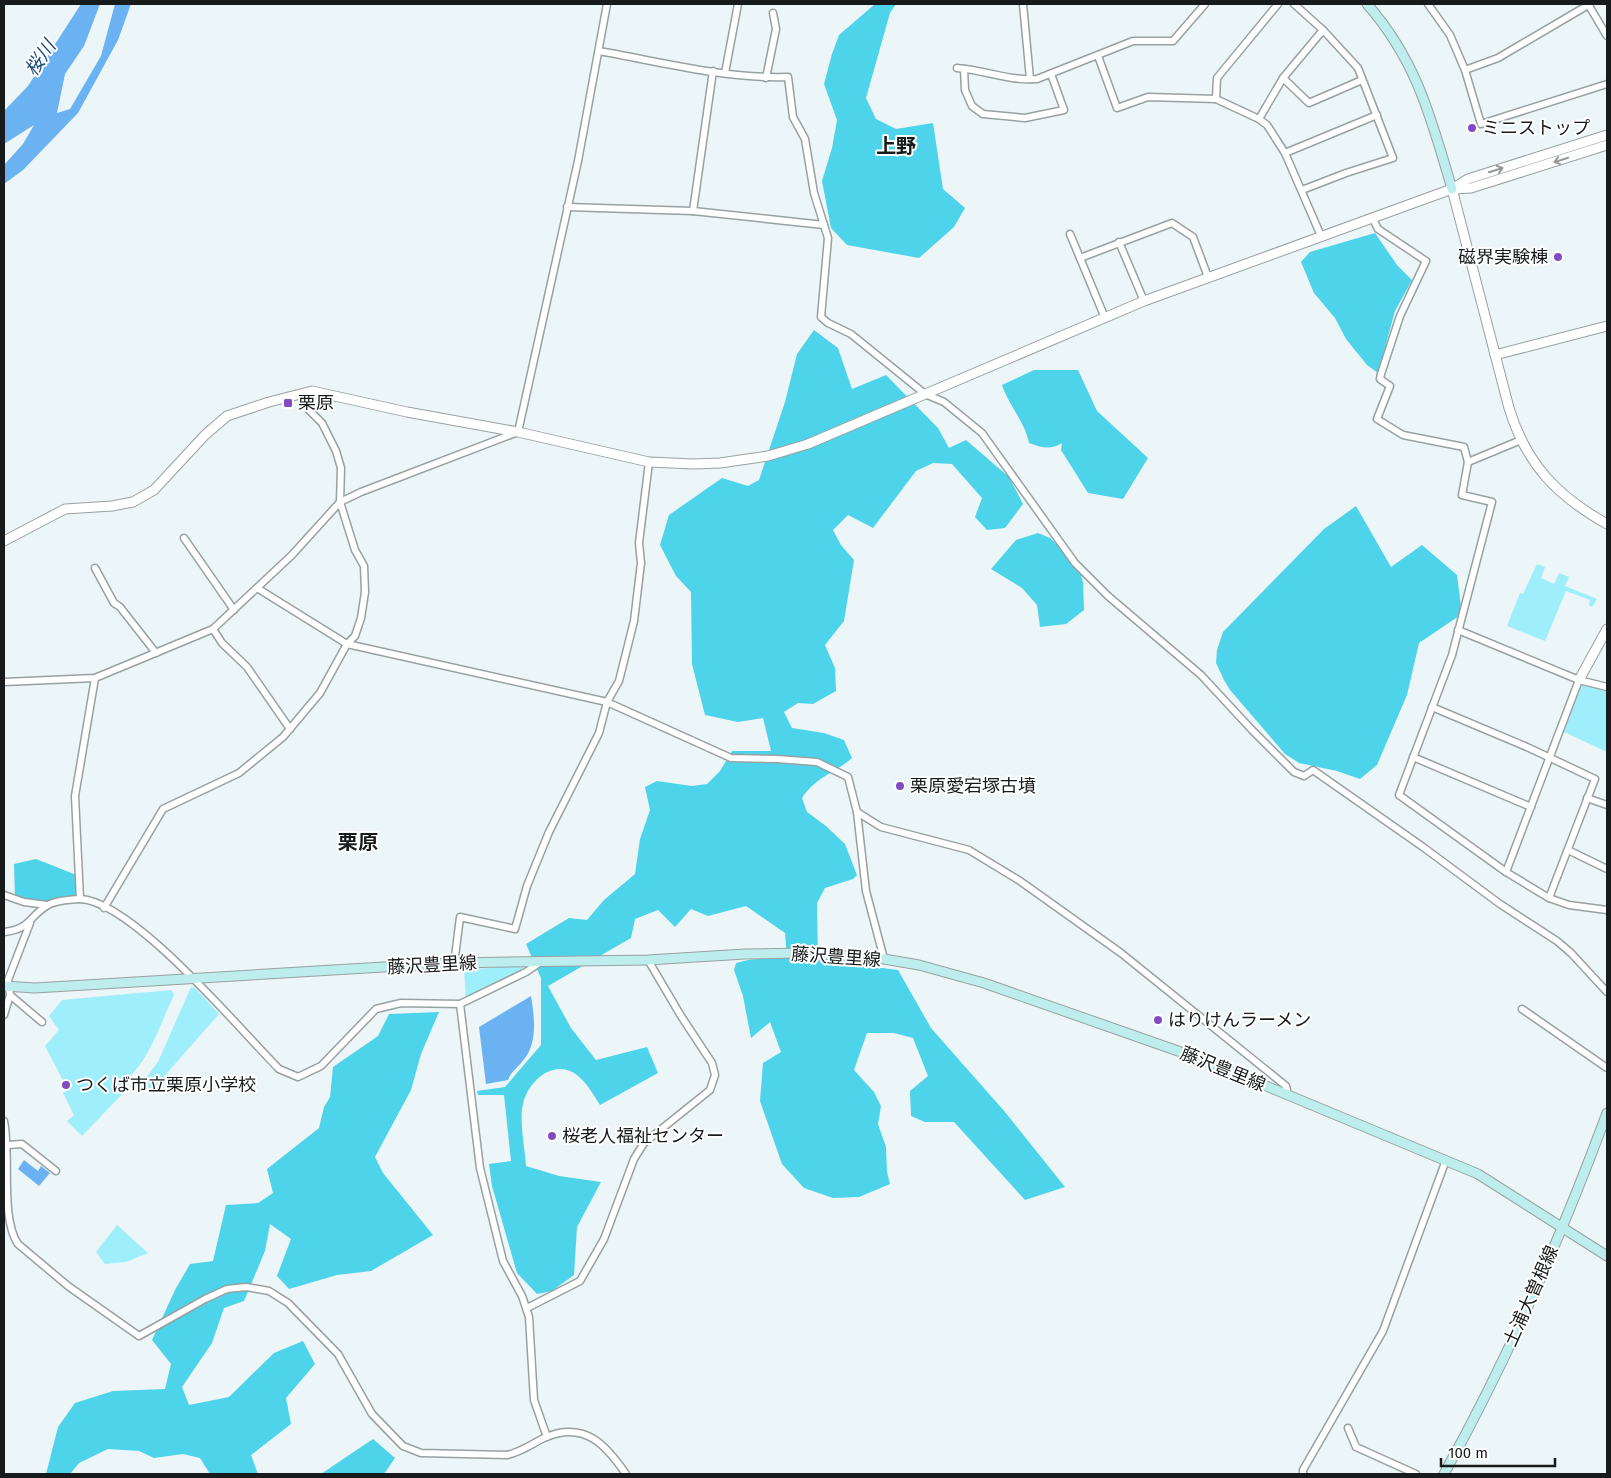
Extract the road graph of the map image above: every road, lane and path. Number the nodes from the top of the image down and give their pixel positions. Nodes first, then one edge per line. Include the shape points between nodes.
1 (607, 4) edge
2 (738, 4) edge
3 (1023, 4) edge
4 (1205, 4) edge
5 (1278, 4) edge
6 (1294, 4) edge
7 (1367, 4) edge
8 (1428, 4) edge
9 (1589, 4) edge
10 (773, 13) dead end
11 (1323, 30) junction
12 (1607, 36) edge
13 (599, 52) junction
14 (1098, 56) junction
15 (1465, 70) junction
16 (713, 71) junction
17 (725, 73) junction
18 (1051, 74) junction
19 (766, 78) junction
20 (1283, 78) junction
21 (1030, 79) junction
22 (1362, 80) junction
23 (1607, 84) edge
24 (1216, 99) junction
25 (1377, 115) junction
26 (1259, 119) junction
27 (1607, 135) edge
28 (1607, 145) edge
29 (1285, 153) junction
30 (1452, 189) junction
31 (1302, 190) junction
32 (567, 207) junction
33 (693, 211) junction
34 (1372, 217) junction
35 (824, 225) junction
36 (1070, 234) dead end
37 (1321, 236) junction
38 (1119, 242) junction
39 (1080, 258) junction
40 (1208, 277) junction
41 (1144, 302) junction
42 (1105, 318) junction
43 (1607, 326) edge
44 (1495, 355) junction
45 (312, 391) junction
46 (926, 394) junction
47 (518, 432) junction
48 (1520, 440) junction
49 (648, 462) junction
50 (1468, 462) junction
51 (340, 502) junction
52 (1607, 524) edge
53 (184, 538) dead end
54 (4, 541) edge
55 (95, 568) dead end
56 (257, 588) junction
57 (234, 610) junction
58 (213, 629) junction
59 (1458, 630) junction
60 (1606, 632) edge
61 (347, 644) junction
62 (156, 653) junction
63 (95, 678) junction
64 (1579, 680) junction
65 (4, 682) edge
66 (1607, 687) edge
67 (607, 702) junction
68 (1432, 707) junction
69 (290, 729) junction
70 (1413, 757) junction
71 (1550, 757) junction
72 (1587, 798) junction
73 (1607, 805) edge
74 (1531, 807) junction
75 (857, 812) junction
76 (1568, 850) junction
77 (1607, 869) edge
78 (1506, 872) junction
79 (4, 895) edge
80 (1549, 898) junction
81 (80, 899) junction
82 (47, 905) junction
83 (104, 908) junction
84 (1607, 910) edge
85 (30, 923) junction
86 (4, 932) edge
87 (884, 959) junction
88 (544, 960) junction
89 (648, 960) junction
90 (450, 963) junction
91 (194, 979) junction
92 (7, 990) edge
93 (1607, 992) edge
94 (460, 1004) junction
95 (1522, 1009) dead end
96 (4, 1015) edge
97 (42, 1022) dead end
98 (1607, 1068) edge
99 (1288, 1095) junction
100 (1607, 1113) edge
101 (4, 1121) edge
102 (8, 1145) junction
103 (1446, 1160) junction
104 (56, 1171) dead end
105 (1562, 1226) junction
106 (1607, 1256) edge
107 (527, 1308) junction
108 (1348, 1428) dead end
109 (547, 1437) junction
110 (626, 1474) edge
111 (1303, 1474) edge
112 (1416, 1474) edge
113 (1444, 1474) edge

1 - 13 street
2 - 17 street
3 - 21 street
4 - 14 street via 1174,41 1133,41
5 - 24 street via 1217,78
6 - 11 street
7 - 30 main road via 1388,29 1411,67 1423,94
8 - 15 street via 1450,35
9 - 12 street
9 - 15 street via 1498,58
10 - 19 street via 776,29
11 - 20 street
11 - 22 street via 1358,68
13 - 16 street
13 - 32 street
14 - 18 street
14 - 24 street via 1118,108 1148,97
15 - 23 street via 1481,124
16 - 17 street
16 - 33 street
17 - 19 street
18 - 21 street
18 - 21 street via 1064,110 1025,118 983,114 972,106 960,69 977,70 1001,78
19 - 35 street via 788,77 792,117 804,139
20 - 22 street via 1309,103
20 - 26 street
22 - 25 street
24 - 26 street
25 - 29 street
25 - 31 street via 1393,158
26 - 29 street via 1267,125
30 -> 27 street via 1468,179
28 -> 30 street via 1471,188
29 - 31 street
30 - 34 street
30 - 44 street
31 - 37 street
32 - 33 street
32 - 47 street
33 - 35 street
34 - 37 street
34 - 50 street via 1378,229 1426,261 1400,316 1381,374 1380,379 1390,386 1378,419 1403,435 1464,447
35 - 46 street via 828,254 821,317 851,334
36 - 39 street
37 - 40 street
38 - 39 street
38 - 40 street via 1172,223 1192,237
38 - 41 street
39 - 42 street
40 - 41 street
41 - 42 street
42 - 46 street
43 - 44 street
44 - 48 street
45 - 47 street
45 - 51 street via 309,410 322,423 341,468
45 - 54 street via 228,416 144,497 123,505 65,509
46 - 49 street via 808,444 768,456 693,464
46 - 93 street via 944,402 982,433 1075,563 1108,596 1201,675 1294,772 1304,776 1313,770 1557,941
47 - 49 street
47 - 51 street
48 - 50 street
48 - 52 street via 1553,486 1579,508
49 - 67 street via 634,621 619,680
50 - 59 street via 1462,495 1492,502
51 - 56 street
51 - 61 street via 355,550 364,566 361,618 355,636
53 - 57 street
55 - 62 street via 114,603
56 - 57 street
56 - 61 street
57 - 58 street
58 - 62 street
58 - 69 street via 222,643 247,667
59 - 64 street
59 - 68 street via 1450,662
60 - 64 street
61 - 67 street
61 - 69 street via 320,693
62 - 63 street
63 - 65 street
63 - 81 street via 75,796
64 - 66 street
64 - 71 street
67 - 75 street via 731,758 817,762 848,777
67 - 90 street via 598,734 530,877 515,929 460,917 455,957
68 - 70 street
68 - 71 street
69 - 83 street via 239,773 163,809
70 - 74 street
70 - 78 street via 1399,795
71 - 72 street via 1595,779
71 - 74 street
72 - 73 street
72 - 76 street
74 - 78 street
75 - 87 street via 866,891
75 - 99 street via 881,826 969,850 1020,881 1121,953 1286,1086
76 - 77 street
76 - 80 street
78 - 80 street
79 - 82 street
80 - 84 street via 1569,905
81 - 82 street
81 - 83 street
82 - 85 street
83 - 91 street via 140,929
85 - 86 street
85 - 92 street
87 - 89 main road, 藤沢豊里線 via 805,953
87 - 99 main road, 藤沢豊里線 via 984,983 1198,1058
88 - 89 main road, 藤沢豊里線
88 - 90 main road, 藤沢豊里線
88 - 94 street
89 - 107 street via 712,1063 715,1074 710,1090 644,1143 634,1159 604,1239 580,1281
90 - 91 main road, 藤沢豊里線
91 - 92 main road, 藤沢豊里線
91 - 94 street via 279,1070 298,1077 321,1066 376,1009 401,1003
92 - 96 street
92 - 97 street
94 - 107 street via 487,1201 503,1260
95 - 98 street
99 - 103 main road, 藤沢豊里線
100 - 105 main road, 土浦大曽根線
101 - 102 street
102 - 104 street via 22,1144
102 - 109 street via 10,1222 18,1244 68,1286 139,1336 228,1289 261,1288 288,1303 338,1354 372,1414 403,1446 421,1452 507,1455
103 - 105 main road, 藤沢豊里線 via 1478,1174
103 - 111 street via 1383,1331
105 - 106 main road, 藤沢豊里線
105 - 113 main road, 土浦大曽根線 via 1485,1398
107 - 109 street via 531,1324 534,1400
108 - 112 street via 1356,1447
109 - 110 street via 572,1433 594,1437

